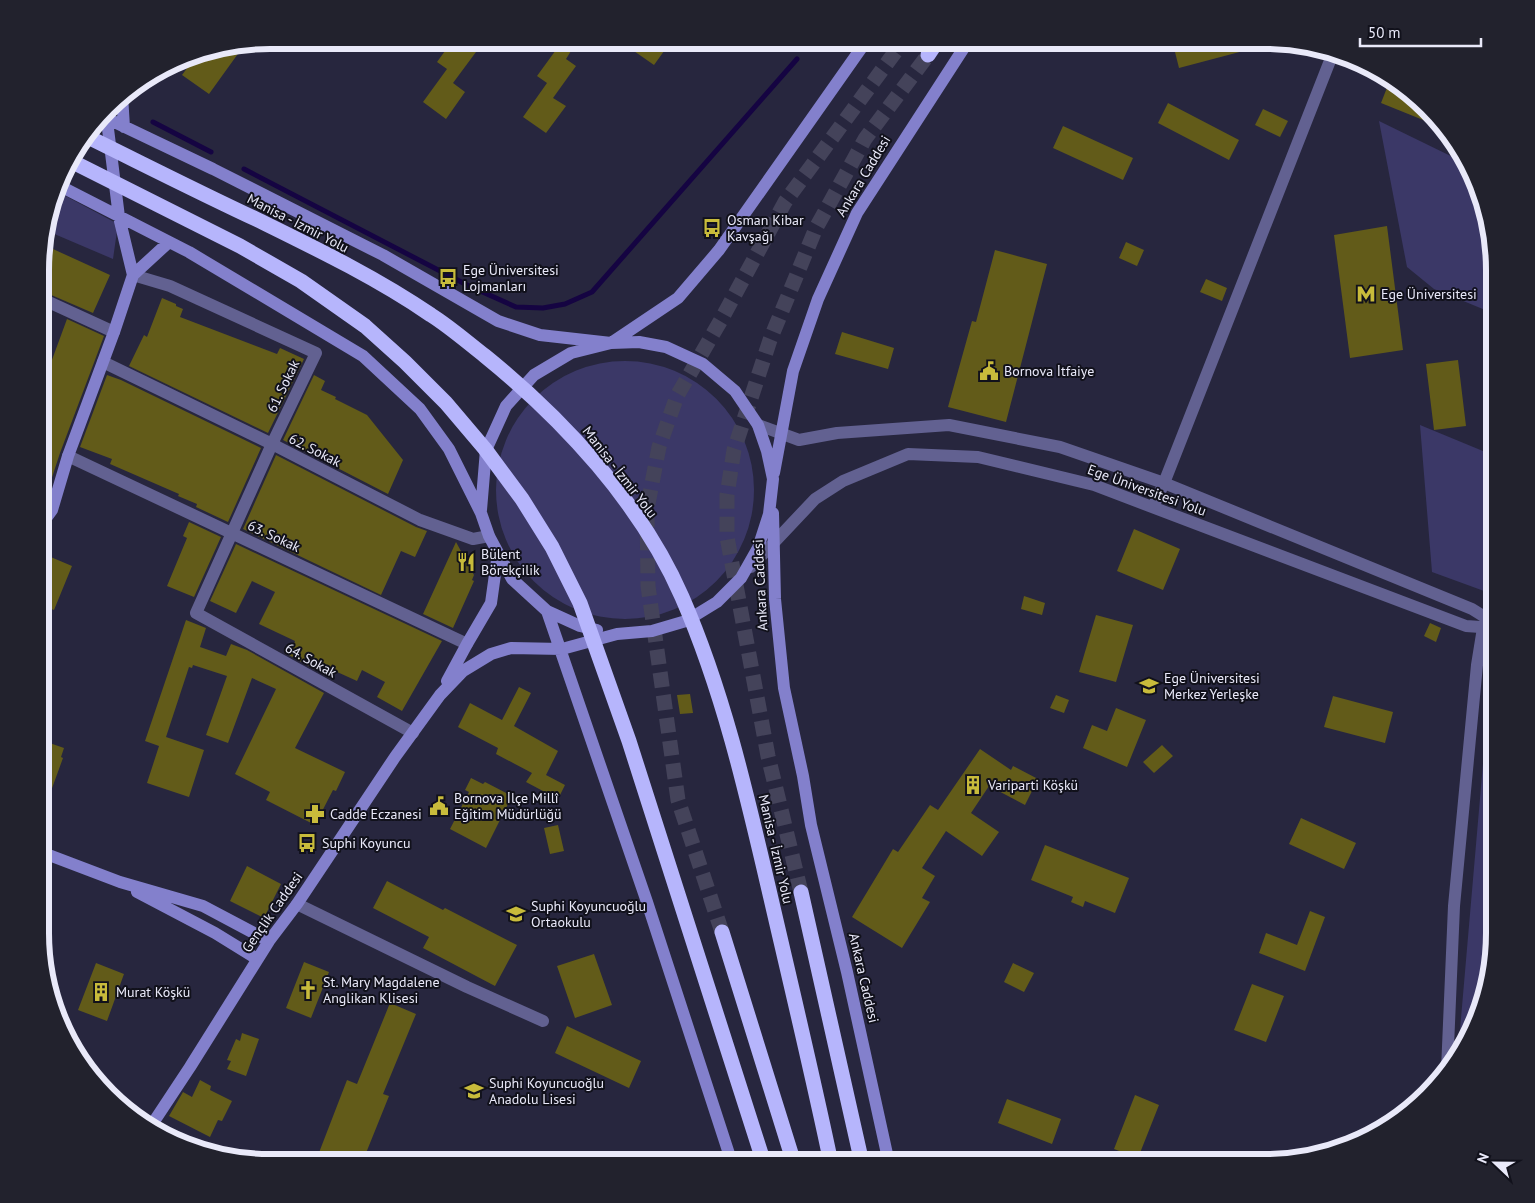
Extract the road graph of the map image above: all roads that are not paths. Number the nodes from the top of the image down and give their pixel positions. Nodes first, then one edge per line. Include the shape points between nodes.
1 (861, 49) edge
2 (932, 49) edge
3 (963, 49) edge
4 (928, 55) tunnel mouth
5 (1331, 59) edge
6 (123, 105) edge
7 (109, 119) edge
8 (106, 122) edge
9 (124, 127) junction
10 (92, 139) edge
11 (76, 163) edge
12 (65, 188) edge
13 (119, 217) junction
14 (169, 242) junction
15 (133, 275) junction
16 (49, 302) edge
17 (114, 332) junction
18 (612, 343) junction
19 (103, 362) junction
20 (758, 425) junction
21 (781, 434) junction
22 (272, 444) junction
23 (68, 456) junction
24 (773, 479) junction
25 (1164, 483) junction
26 (1152, 507) junction
27 (481, 513) junction
28 (49, 514) edge
29 (232, 533) junction
30 (489, 536) junction
31 (774, 542) junction
32 (498, 553) junction
33 (741, 578) junction
34 (547, 611) junction
35 (196, 613) joint
36 (1486, 620) edge
37 (1486, 623) edge
38 (1486, 633) edge
39 (617, 634) junction
40 (466, 644) junction
41 (562, 649) junction
42 (440, 695) junction
43 (412, 733) junction
44 (49, 855) edge
45 (120, 882) junction
46 (801, 892) tunnel mouth
47 (297, 904) junction
48 (722, 932) tunnel mouth
49 (269, 941) junction
50 (257, 959) junction
51 (542, 1021) dead end
52 (1448, 1058) edge
53 (154, 1122) edge
54 (729, 1154) edge
55 (761, 1154) edge
56 (791, 1154) edge
57 (829, 1154) edge
58 (860, 1154) edge
59 (887, 1154) edge

1 - 18 main road via 719,250 678,298
2 - 4 highway
3 - 21 main road, Ankara Caddesi via 857,213 818,298 793,371
5 - 25 street
6 - 9 main road
7 - 9 main road
8 - 13 main road
9 - 18 main road via 383,254 498,321 540,335
10 - 57 highway, Manisa - İzmir Yolu via 311,246 431,315 526,392 573,437 613,484 653,542 680,593 707,658 741,769
11 - 55 highway via 240,246 301,281 364,326 446,403 486,449 522,499 552,547 580,603 629,740
12 - 13 main road
13 - 14 main road
13 - 15 main road
14 - 15 main road
14 - 27 main road via 363,356 420,409 449,449
15 - 17 main road
15 - 22 street, 61. Sokak via 170,286 316,353
16 - 17 street
17 - 19 main road
18 - 20 main road via 639,342 666,347 703,364 735,391
18 - 27 main road via 570,353 534,375 506,406 486,450
19 - 22 street, 62. Sokak
19 - 23 main road
20 - 21 street, Ege Üniversitesi Yolu
20 - 24 main road
21 - 24 main road, Ankara Caddesi
21 - 25 street, Ege Üniversitesi Yolu via 799,440 837,433 949,425 1060,447
22 - 29 street, 61. Sokak
22 - 30 street, 62. Sokak via 420,520 473,539
23 - 28 main road
23 - 29 street, 63. Sokak
24 - 31 main road, Ankara Caddesi
24 - 33 main road via 769,514 758,548
25 - 26 street
25 - 36 street, Ege Üniversitesi Yolu via 1472,608
26 - 31 street, Ege Üniversitesi Yolu via 1094,485 978,457 908,454 843,481 815,499
26 - 37 street, Ege Üniversitesi Yolu via 1466,626
27 - 30 main road
29 - 35 street, 61. Sokak
29 - 40 street, 63. Sokak
30 - 32 main road
31 - 33 street, Ege Üniversitesi Yolu
31 - 59 main road, Ankara Caddesi via 784,688 811,826
32 - 34 main road via 512,579
32 - 40 main road, Gençlik Caddesi via 491,603
33 - 39 main road via 717,602 686,621 652,631
34 - 39 main road via 580,626
34 - 41 main road
35 - 43 street, 64. Sokak
38 - 52 street via 1477,665 1454,906
39 - 41 main road, Gençlik Caddesi
40 - 42 main road, Gençlik Caddesi
41 - 42 main road, Gençlik Caddesi via 511,648 491,654 464,671
41 - 54 main road
42 - 43 main road, Gençlik Caddesi
43 - 47 main road, Gençlik Caddesi
44 - 45 main road
45 - 49 main road via 203,906
45 - 50 main road
46 - 58 highway
47 - 49 main road, Gençlik Caddesi
47 - 51 street
48 - 56 highway
49 - 50 main road, Gençlik Caddesi
50 - 53 main road, Gençlik Caddesi

